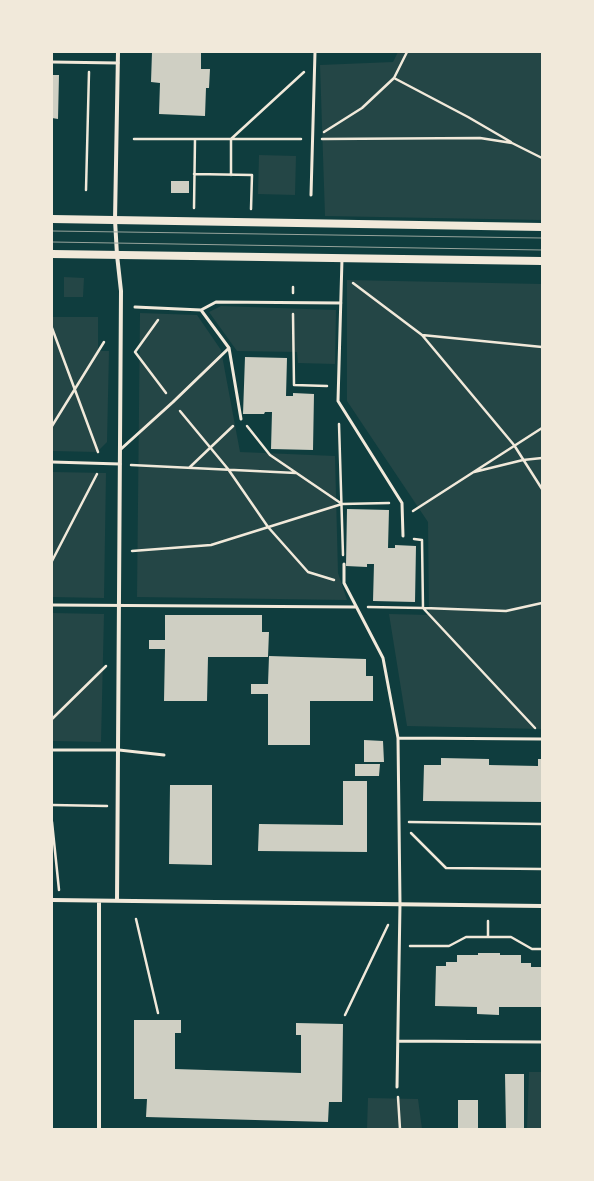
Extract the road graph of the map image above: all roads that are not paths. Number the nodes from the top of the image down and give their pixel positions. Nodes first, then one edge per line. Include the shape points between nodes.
1 (118, 52) edge
2 (315, 52) edge
3 (52, 62) edge
4 (118, 62) junction
5 (311, 195) dead end
6 (52, 220) edge
7 (115, 220) junction
8 (542, 227) edge
9 (52, 254) edge
10 (117, 254) junction
11 (342, 258) junction
12 (542, 261) edge
13 (341, 303) junction
14 (135, 307) dead end
15 (201, 310) junction
16 (229, 348) junction
17 (241, 418) road end
18 (121, 449) junction
19 (52, 462) edge
20 (121, 464) junction
21 (403, 536) road end
22 (344, 564) road end
23 (52, 605) edge
24 (120, 606) junction
25 (356, 607) junction
26 (398, 738) junction
27 (542, 739) edge
28 (52, 750) edge
29 (119, 750) junction
30 (164, 754) dead end
31 (52, 900) edge
32 (99, 901) junction
33 (118, 901) junction
34 (400, 904) junction
35 (542, 906) edge
36 (398, 1041) junction
37 (542, 1042) edge
38 (397, 1087) dead end
39 (99, 1129) edge

1 - 4 street
2 - 5 lane
3 - 4 lane
4 - 7 street
6 - 7 main road
7 - 8 main road
7 - 10 street
9 - 10 main road
10 - 11 main road
10 - 18 street via 121,291
11 - 12 main road
11 - 13 lane
13 - 15 lane via 216,302
13 - 21 lane via 338,401 402,503
14 - 15 lane
15 - 16 lane
16 - 17 lane
16 - 18 lane
18 - 20 street
19 - 20 lane
20 - 24 street
22 - 25 lane via 344,583
23 - 24 lane
24 - 25 lane
24 - 29 street
25 - 26 lane via 383,658
26 - 27 lane
26 - 34 lane
28 - 29 lane
29 - 30 lane
29 - 33 street
31 - 32 street
32 - 33 street
32 - 39 street
33 - 34 street
34 - 35 street
34 - 36 lane
36 - 37 lane
36 - 38 lane

